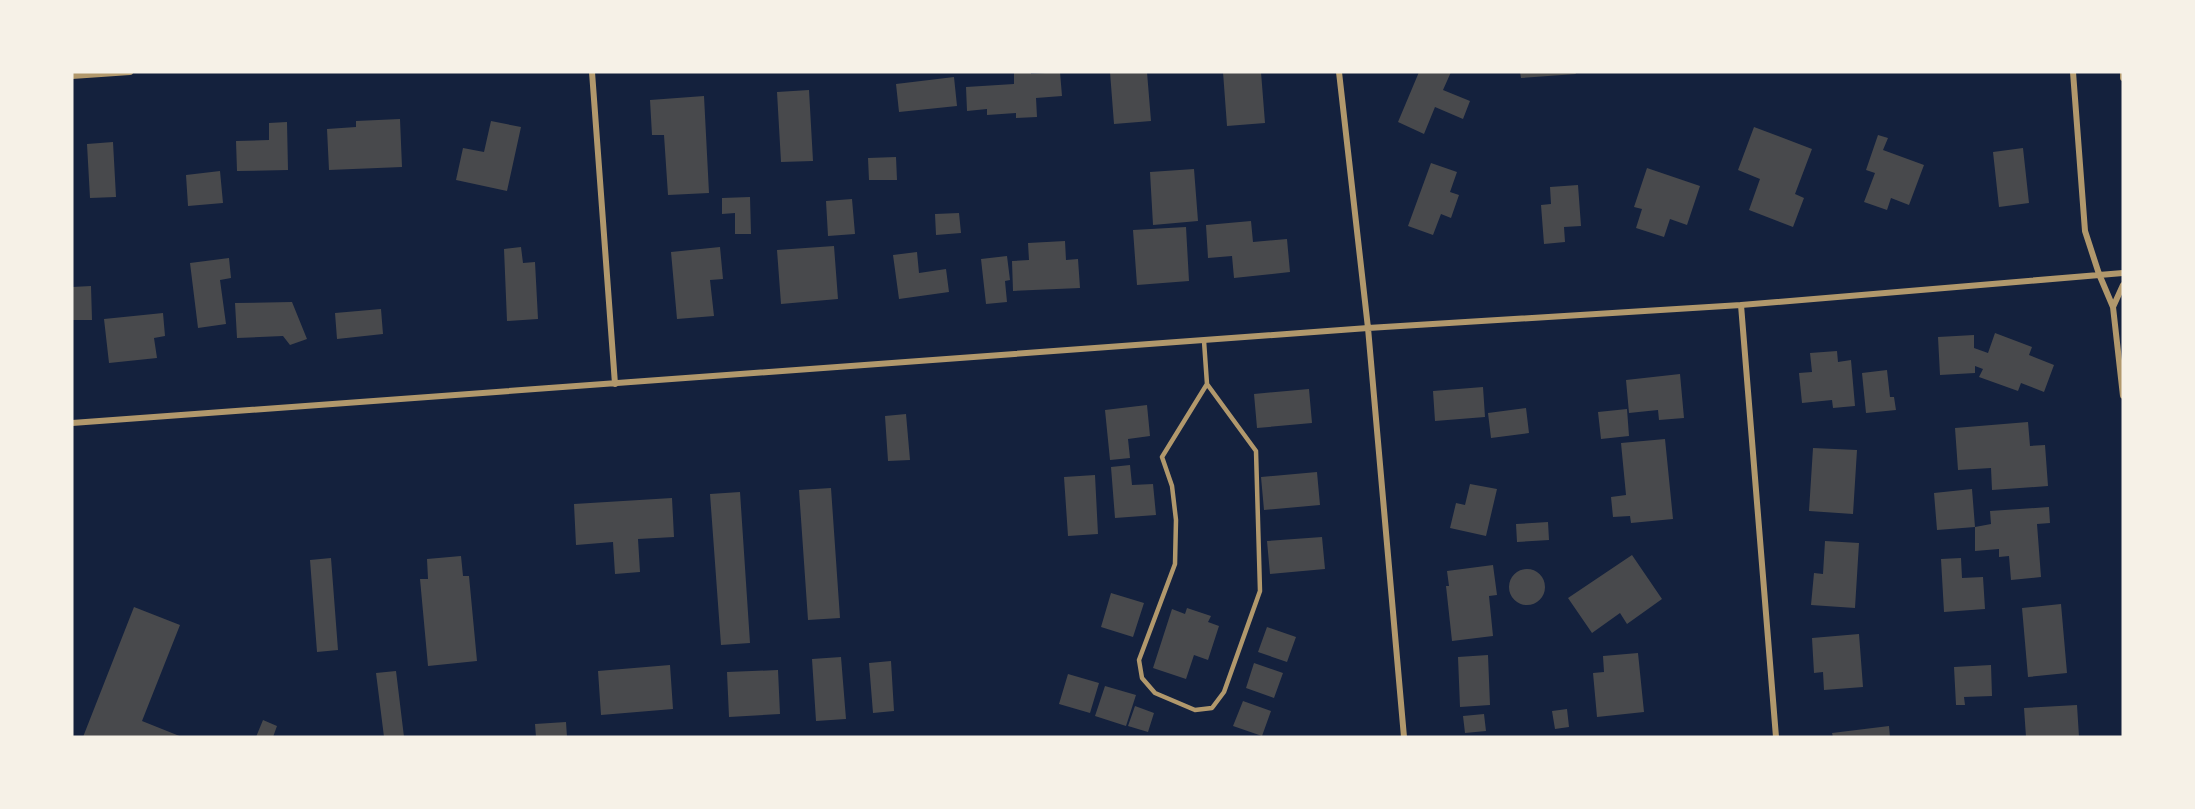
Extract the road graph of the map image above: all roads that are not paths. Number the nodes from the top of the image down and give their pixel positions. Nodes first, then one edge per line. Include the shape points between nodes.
1 (130, 72) edge
2 (592, 72) edge
3 (1339, 72) edge
4 (2073, 72) edge
5 (2122, 72) edge
6 (72, 76) edge
7 (2123, 78) edge
8 (2123, 273) edge
9 (2099, 274) junction
10 (2123, 285) edge
11 (1741, 305) junction
12 (2113, 307) junction
13 (1368, 328) junction
14 (1204, 340) junction
15 (615, 384) junction
16 (1207, 384) junction
17 (2123, 396) edge
18 (72, 423) edge
19 (1404, 737) edge
20 (1776, 737) edge

1 - 6 street
2 - 15 street
3 - 13 street
4 - 9 street via 2085,231
5 - 7 street
8 - 9 street
9 - 11 street
9 - 12 street
10 - 12 street
11 - 13 street
11 - 20 street
12 - 17 street
13 - 14 street
13 - 19 street
14 - 15 street
14 - 16 lane
15 - 18 street
16 - 16 lane via 1256,451 1260,591 1224,692 1212,708 1195,710 1155,693 1142,678 1139,660 1175,564 1172,486 1162,457

